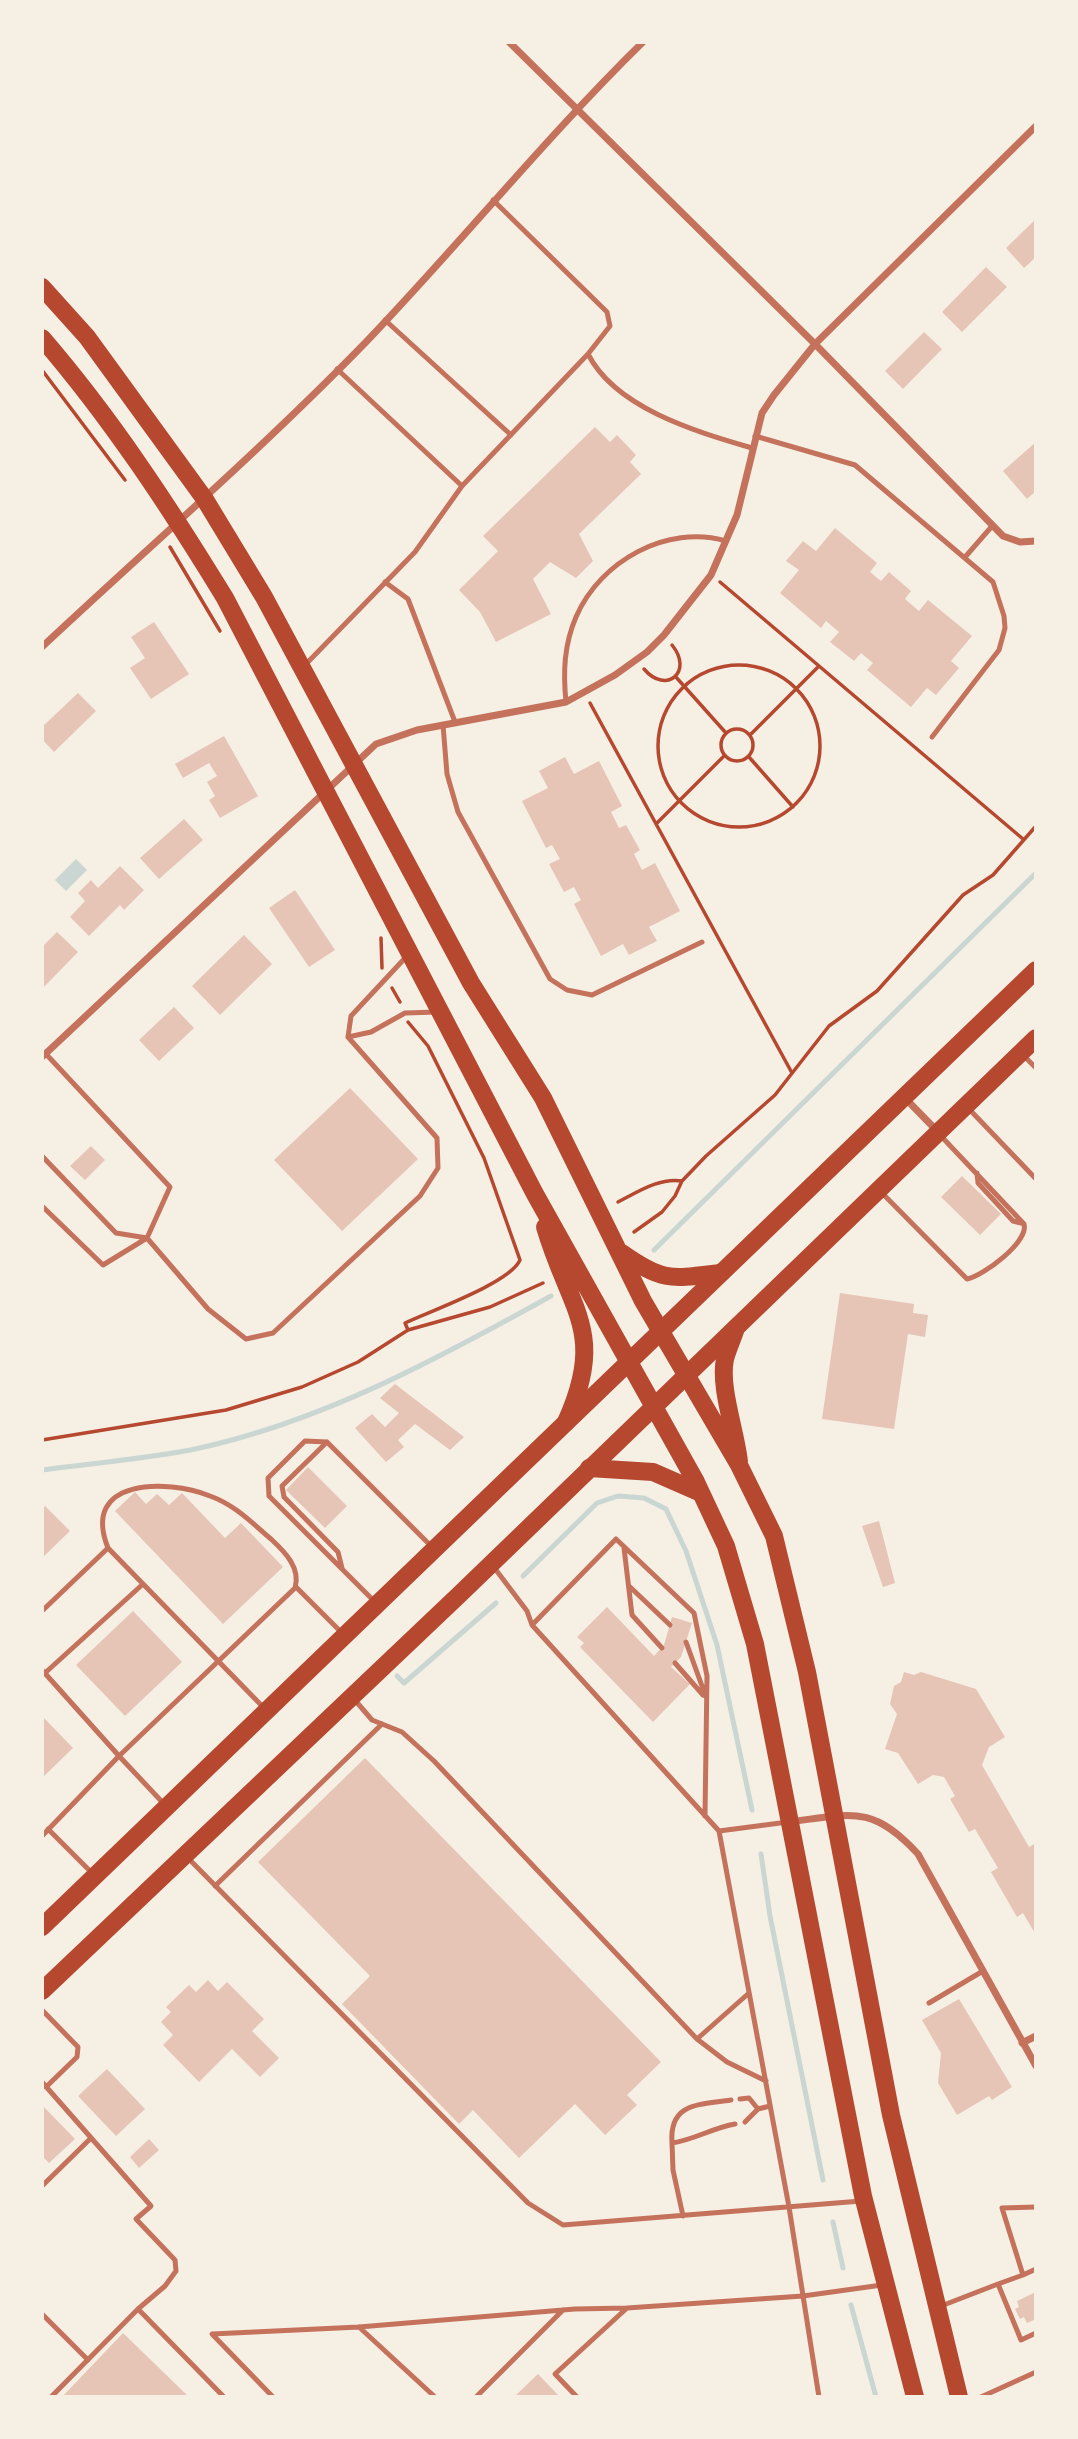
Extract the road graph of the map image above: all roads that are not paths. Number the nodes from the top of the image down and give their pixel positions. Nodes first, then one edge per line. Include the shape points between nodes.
1 (509, 42) edge
2 (643, 42) edge
3 (575, 108) junction
4 (1036, 126) edge
5 (493, 200) junction
6 (42, 287) edge
7 (385, 320) junction
8 (42, 338) edge
9 (815, 344) junction
10 (589, 354) junction
11 (337, 369) junction
12 (511, 435) junction
13 (755, 436) junction
14 (752, 448) junction
15 (462, 486) junction
16 (204, 498) junction
17 (178, 520) junction
18 (993, 526) junction
19 (726, 541) junction
20 (1036, 541) edge
21 (966, 556) junction
22 (385, 582) junction
23 (42, 647) edge
24 (302, 668) junction
25 (566, 702) junction
26 (455, 722) junction
27 (443, 725) junction
28 (932, 737) dead end
29 (354, 765) junction
30 (327, 789) junction
31 (702, 942) dead end
32 (411, 952) junction
33 (1036, 970) edge
34 (441, 1012) junction
35 (348, 1037) junction
36 (1036, 1038) edge
37 (1021, 1053) junction
38 (44, 1056) edge
39 (1036, 1068) edge
40 (905, 1098) junction
41 (967, 1107) junction
42 (939, 1134) junction
43 (42, 1156) edge
44 (1036, 1179) edge
45 (879, 1191) junction
46 (534, 1194) junction
47 (42, 1206) edge
48 (147, 1238) junction
49 (620, 1252) junction
50 (720, 1273) junction
51 (736, 1328) junction
52 (660, 1332) junction
53 (628, 1363) junction
54 (685, 1377) junction
55 (653, 1408) junction
56 (566, 1422) junction
57 (327, 1442) junction
58 (739, 1465) junction
59 (589, 1468) junction
60 (701, 1493) junction
61 (108, 1548) junction
62 (624, 1548) junction
63 (435, 1549) junction
64 (491, 1563) junction
65 (342, 1569) junction
66 (143, 1584) junction
67 (629, 1586) junction
68 (295, 1588) junction
69 (377, 1604) junction
70 (42, 1611) edge
71 (532, 1625) junction
72 (670, 1625) dead end
73 (344, 1636) junction
74 (686, 1642) dead end
75 (662, 1648) dead end
76 (218, 1662) junction
77 (676, 1663) dead end
78 (44, 1672) edge
79 (352, 1696) junction
80 (707, 1700) junction
81 (266, 1710) junction
82 (382, 1724) junction
83 (119, 1756) junction
84 (167, 1806) junction
85 (705, 1816) junction
86 (835, 1816) junction
87 (789, 1822) junction
88 (48, 1829) junction
89 (719, 1831) junction
90 (42, 1836) edge
91 (185, 1856) junction
92 (95, 1875) junction
93 (215, 1886) junction
94 (42, 1927) edge
95 (982, 1971) junction
96 (42, 1991) edge
97 (749, 1993) junction
98 (929, 2003) dead end
99 (42, 2010) edge
100 (1036, 2036) edge
101 (697, 2039) junction
102 (1022, 2043) junction
103 (1036, 2066) edge
104 (765, 2081) junction
105 (44, 2085) edge
106 (740, 2099) dead end
107 (731, 2101) dead end
108 (770, 2106) junction
109 (758, 2109) junction
110 (745, 2122) dead end
111 (734, 2124) dead end
112 (91, 2138) junction
113 (672, 2143) junction
114 (42, 2186) edge
115 (864, 2201) junction
116 (789, 2207) junction
117 (1036, 2207) edge
118 (683, 2216) junction
119 (1036, 2269) edge
120 (1023, 2275) junction
121 (886, 2284) junction
122 (998, 2284) junction
123 (803, 2296) junction
124 (627, 2308) junction
125 (936, 2308) junction
126 (138, 2309) junction
127 (563, 2310) junction
128 (42, 2314) edge
129 (359, 2327) junction
130 (1036, 2333) edge
131 (88, 2360) junction
132 (1034, 2375) edge
133 (51, 2397) edge
134 (224, 2397) edge
135 (273, 2397) edge
136 (435, 2397) edge
137 (476, 2397) edge
138 (577, 2397) edge
139 (819, 2397) edge
140 (915, 2397) edge
141 (959, 2397) edge
142 (981, 2397) edge

1 - 3 street
2 - 3 street
3 - 5 street
3 - 9 street
4 - 9 street
5 - 7 street
5 - 10 lane via 607,312 610,326
6 - 16 main road via 87,337
7 - 11 street
7 - 12 lane
8 - 17 main road
9 - 13 street via 762,413
9 - 18 street
10 - 12 lane
10 - 14 lane via 598,369 664,419
11 - 15 lane
11 - 16 street
12 - 15 lane
13 - 14 street
13 - 21 lane via 855,465
14 - 19 street via 737,515
15 - 22 lane via 415,552
16 - 17 street
16 - 24 main road
17 - 23 street
17 - 30 main road
18 - 20 street via 1003,536 1020,542
18 - 21 lane
19 - 25 street via 711,575 664,635 636,660
19 - 25 lane via 701,535 662,542 625,559 596,587 576,617 566,647
21 - 28 lane via 998,590 1003,638
22 - 24 lane
22 - 26 lane via 408,599
24 - 29 main road
25 - 26 street
26 - 27 street
27 - 29 street via 376,744
27 - 31 lane via 447,774 458,813 544,972 558,985 592,995
29 - 30 street
29 - 49 main road via 471,983 543,1098
30 - 32 main road
30 - 38 street
32 - 34 main road
32 - 35 lane via 351,1016
33 - 40 main road
34 - 35 lane via 405,1013 371,1032
34 - 46 main road
35 - 48 lane via 438,1139 438,1168 420,1196 273,1333 246,1339 208,1309
36 - 37 main road
37 - 39 lane
37 - 41 main road
38 - 48 lane via 170,1187
40 - 42 street
40 - 50 main road
41 - 42 main road
41 - 44 lane
42 - 45 main road
42 - 45 lane via 1024,1224 1023,1238 981,1276 967,1279
43 - 48 lane via 116,1233
45 - 51 main road
46 - 53 main road
46 - 56 main road via 555,1261 582,1321 585,1371
47 - 48 lane via 103,1265
49 - 50 main road via 665,1278
49 - 52 main road
50 - 52 main road
51 - 54 main road
51 - 58 main road via 724,1361
52 - 53 main road
52 - 54 main road
53 - 55 main road
53 - 56 main road
54 - 55 main road
54 - 58 main road
55 - 59 main road
55 - 60 main road
56 - 63 main road
57 - 63 lane
57 - 65 lane via 282,1486 284,1497 338,1552
57 - 65 lane via 305,1441 268,1478 269,1496
58 - 86 main road via 783,1564
59 - 60 main road via 653,1472
59 - 64 main road
60 - 87 main road via 726,1546 755,1644
61 - 66 lane
61 - 68 lane via 101,1530 104,1513 118,1494 148,1486 179,1486 236,1508 294,1565
61 - 70 lane
62 - 67 lane
62 - 71 lane via 616,1539
62 - 80 lane via 694,1614 707,1676
63 - 69 main road
64 - 71 lane via 527,1611
64 - 79 main road
65 - 69 lane
66 - 76 lane
66 - 78 lane
67 - 72 lane
67 - 75 lane via 632,1615
68 - 73 lane
68 - 76 lane
69 - 73 main road
71 - 85 lane
73 - 81 main road
74 - 80 lane
76 - 81 lane
76 - 83 lane
77 - 80 lane
78 - 83 lane
79 - 82 lane via 372,1720
79 - 91 main road
80 - 85 lane
81 - 84 main road
82 - 93 lane
82 - 101 lane via 402,1732 434,1761
83 - 84 lane
83 - 88 lane
84 - 92 main road
85 - 89 lane
86 - 87 street
86 - 95 street via 870,1816 900,1835 918,1854
86 - 125 main road via 891,2115
87 - 89 lane
87 - 115 main road
88 - 90 lane
88 - 92 lane
89 - 97 lane
91 - 93 lane
91 - 96 main road
92 - 94 main road
93 - 118 lane via 544,2215 564,2225
95 - 98 lane
95 - 102 street
97 - 101 lane
97 - 104 lane
99 - 105 lane via 78,2047 77,2057
100 - 102 street
101 - 104 lane via 727,2062
102 - 103 street
104 - 108 lane
105 - 112 lane
106 - 109 lane via 749,2098
107 - 113 lane via 684,2109 671,2129
108 - 109 lane
108 - 116 lane
109 - 110 lane
111 - 113 lane
112 - 114 lane
112 - 126 lane via 151,2206 135,2219 175,2260 176,2271 165,2286
113 - 118 lane
115 - 116 lane
115 - 121 main road
116 - 118 lane
116 - 123 lane
117 - 120 lane via 1002,2208
119 - 120 lane
120 - 122 lane
121 - 123 lane
121 - 140 main road
122 - 125 lane
122 - 130 lane via 1021,2340
123 - 124 lane
123 - 139 lane
124 - 127 lane
124 - 138 lane via 555,2374
125 - 141 main road
126 - 131 lane
126 - 134 lane
127 - 129 lane
127 - 137 lane
128 - 131 lane
129 - 135 lane via 212,2334
129 - 136 lane
131 - 133 lane
132 - 142 lane

